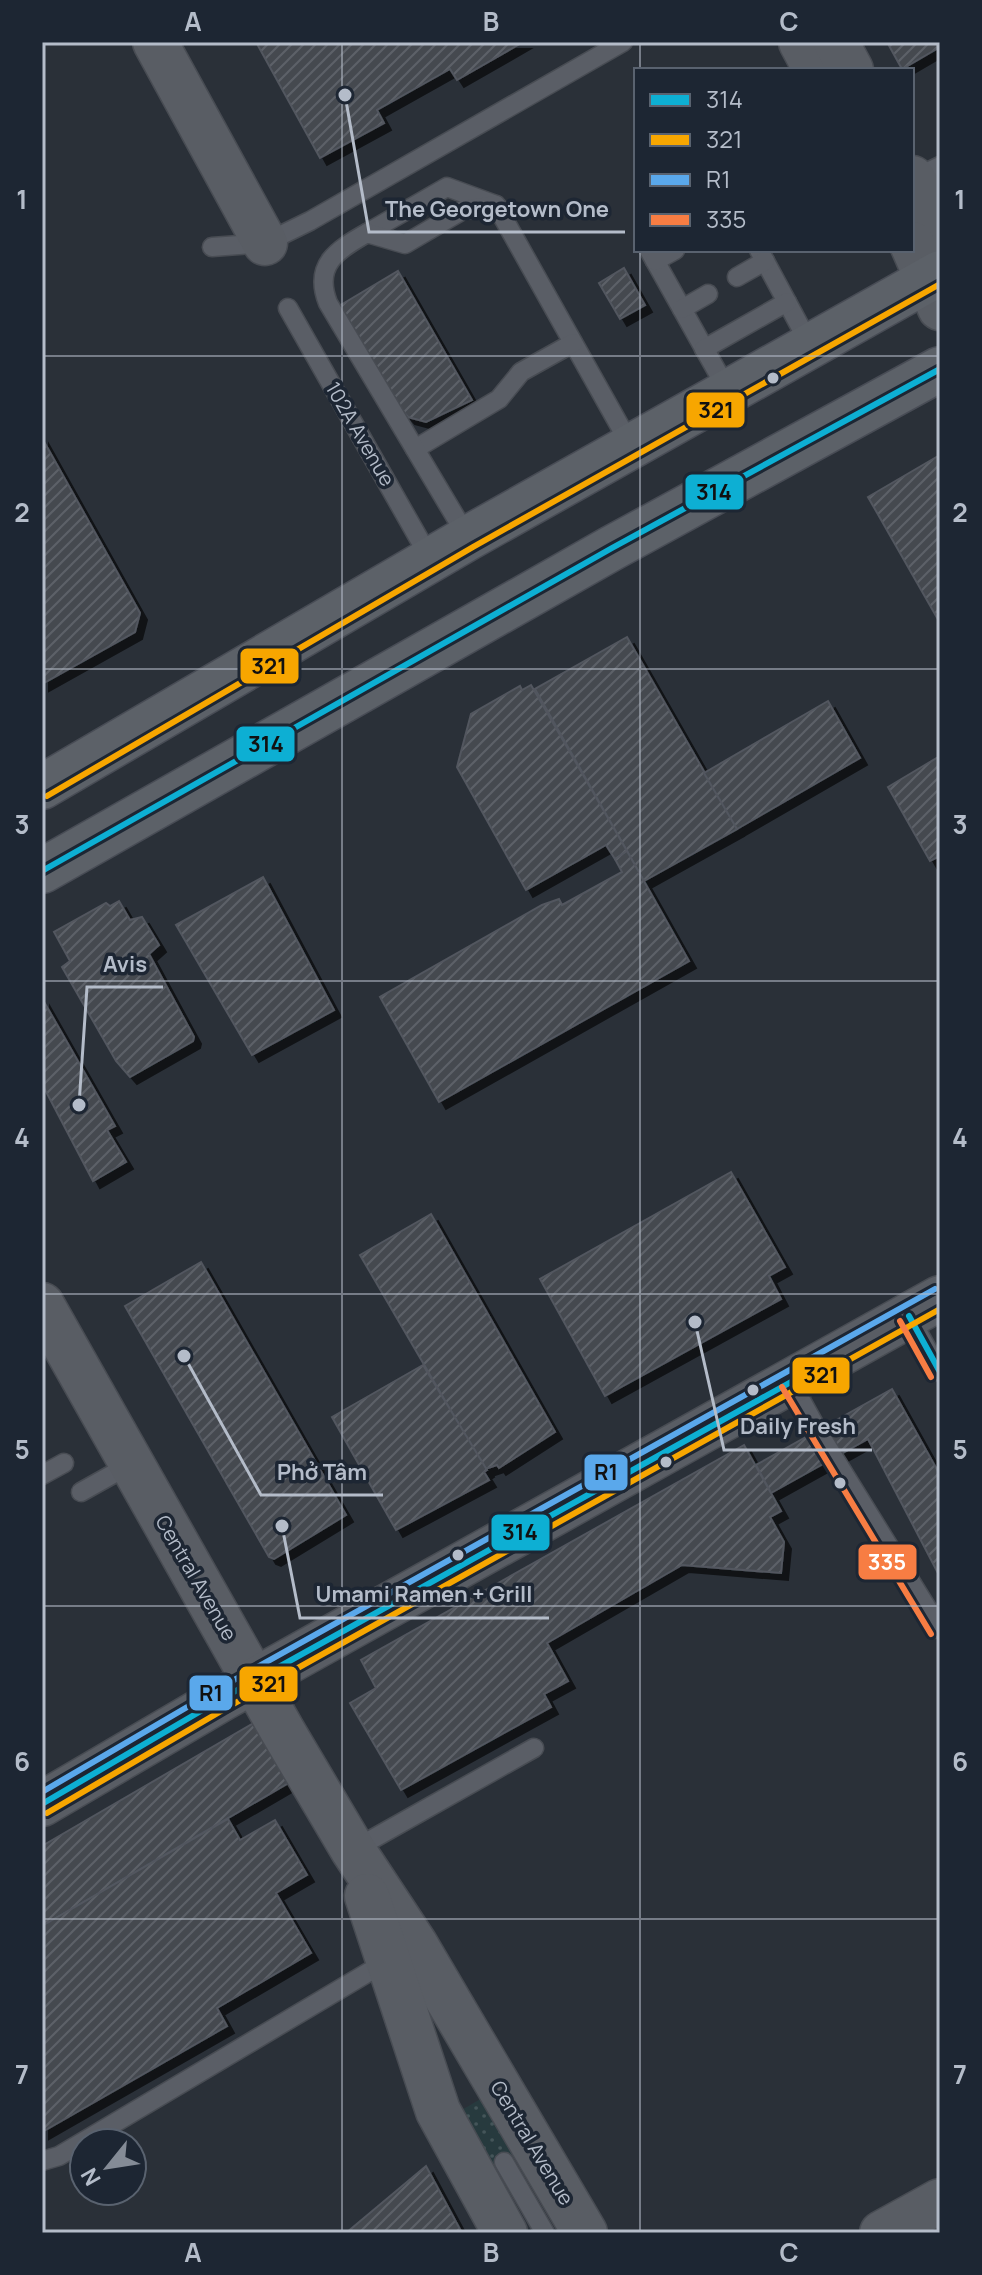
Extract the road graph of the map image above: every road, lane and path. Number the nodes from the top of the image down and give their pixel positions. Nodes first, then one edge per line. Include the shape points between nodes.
1 (155, 42) edge
2 (623, 42) edge
3 (801, 42) edge
4 (836, 42) edge
5 (815, 68) edge
6 (850, 68) edge
7 (940, 166) edge
8 (914, 177) edge
9 (914, 182) edge
10 (496, 205) junction
11 (940, 227) edge
12 (367, 233) junction
13 (265, 243) junction
14 (212, 247) dead end
15 (652, 256) edge
16 (762, 256) edge
17 (930, 276) edge
18 (737, 277) dead end
19 (708, 294) dead end
20 (787, 302) junction
21 (288, 308) dead end
22 (682, 309) junction
23 (573, 343) junction
24 (810, 345) junction
25 (704, 349) junction
26 (940, 369) edge
27 (728, 391) junction
28 (631, 446) junction
29 (415, 449) junction
30 (450, 549) junction
31 (42, 787) edge
32 (42, 871) edge
33 (42, 1305) edge
34 (924, 1307) edge
35 (940, 1372) edge
36 (791, 1382) junction
37 (64, 1463) dead end
38 (131, 1464) junction
39 (42, 1475) edge
40 (81, 1492) dead end
41 (940, 1629) edge
42 (255, 1681) junction
43 (534, 1748) dead end
44 (42, 1804) edge
45 (353, 1850) junction
46 (400, 1952) junction
47 (42, 2161) edge
48 (504, 2162) dead end
49 (940, 2201) edge
50 (505, 2233) edge
51 (545, 2233) edge
52 (585, 2233) edge
53 (882, 2233) edge

1 - 13 street
2 - 13 lane
3 - 5 street
4 - 6 street
7 - 8 lane
9 - 11 street
10 - 12 lane via 463,210 405,244
10 - 12 lane via 447,187
10 - 23 lane
12 - 29 lane via 330,257 323,292
13 - 14 lane
15 - 22 lane
16 - 18 lane
16 - 20 lane
17 - 24 main road
19 - 22 lane
20 - 24 lane
20 - 25 lane
21 - 30 lane, 102A Avenue
22 - 25 lane
23 - 28 lane
23 - 29 lane via 521,372 499,399
24 - 27 main road
25 - 27 lane
26 - 32 main road
27 - 28 main road
28 - 30 main road
29 - 30 lane
30 - 31 main road
33 - 38 street, Central Avenue
34 - 35 lane
34 - 36 street
36 - 41 lane
36 - 42 street
37 - 39 lane
38 - 40 lane
38 - 42 street, Central Avenue
42 - 44 street
42 - 45 street, Central Avenue
43 - 45 lane
45 - 46 street, Central Avenue
46 - 47 lane via 59,2156
46 - 50 street, Central Avenue via 438,2111
46 - 52 street, Central Avenue
48 - 51 lane, Central Avenue
49 - 53 street

